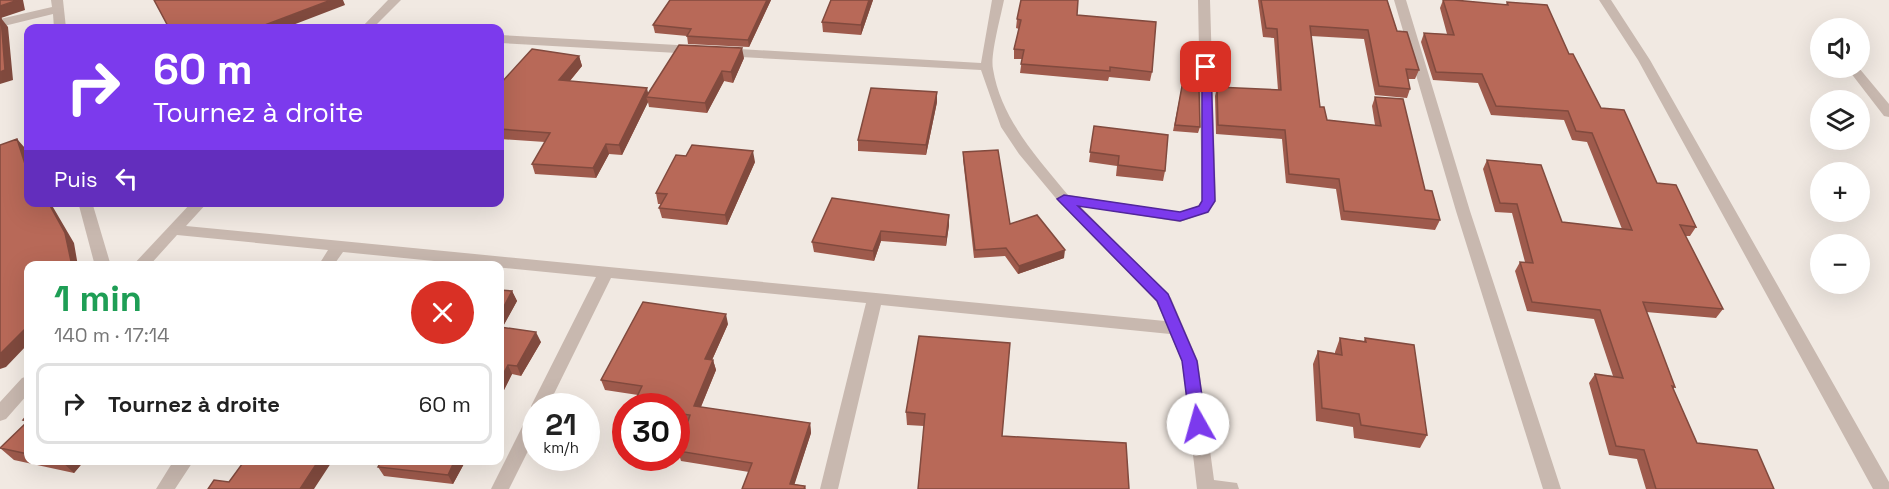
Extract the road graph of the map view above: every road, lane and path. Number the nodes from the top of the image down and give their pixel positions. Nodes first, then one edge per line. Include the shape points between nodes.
1 (394, 0) edge
2 (998, 0) edge
3 (1204, 0) edge
4 (1400, 0) edge
5 (1605, 0) edge
6 (58, 4) edge
7 (0, 23) edge
8 (60, 24) edge
9 (371, 24) edge
10 (504, 39) edge
11 (986, 67) junction
12 (1861, 78) edge
13 (1889, 113) edge
14 (1064, 199) junction
15 (86, 207) edge
16 (196, 207) edge
17 (174, 230) junction
18 (339, 246) junction
19 (101, 261) edge
20 (144, 261) edge
21 (328, 261) edge
22 (493, 261) edge
23 (504, 262) edge
24 (606, 272) junction
25 (875, 298) junction
26 (1177, 328) junction
27 (24, 387) edge
28 (546, 393) edge
29 (0, 414) edge
30 (522, 444) edge
31 (182, 465) edge
32 (1206, 488) edge
33 (165, 489) edge
34 (500, 489) edge
35 (828, 489) edge
36 (1230, 489) edge
37 (1552, 489) edge
38 (1883, 489) edge

1 - 9 street
2 - 11 street
3 - 14 street via 1209,201 1203,209 1180,217
4 - 37 street
5 - 38 street via 1644,60
6 - 7 street
6 - 8 street
10 - 11 street
11 - 14 street via 1008,127
12 - 13 street
14 - 26 street via 1163,298
15 - 19 street
16 - 17 street
17 - 18 street
17 - 20 street
18 - 21 street
18 - 22 street
23 - 24 street
24 - 25 street
24 - 28 street
25 - 26 street
25 - 35 street
26 - 32 street via 1190,361
27 - 29 street
30 - 34 street
31 - 33 street
32 - 36 street

